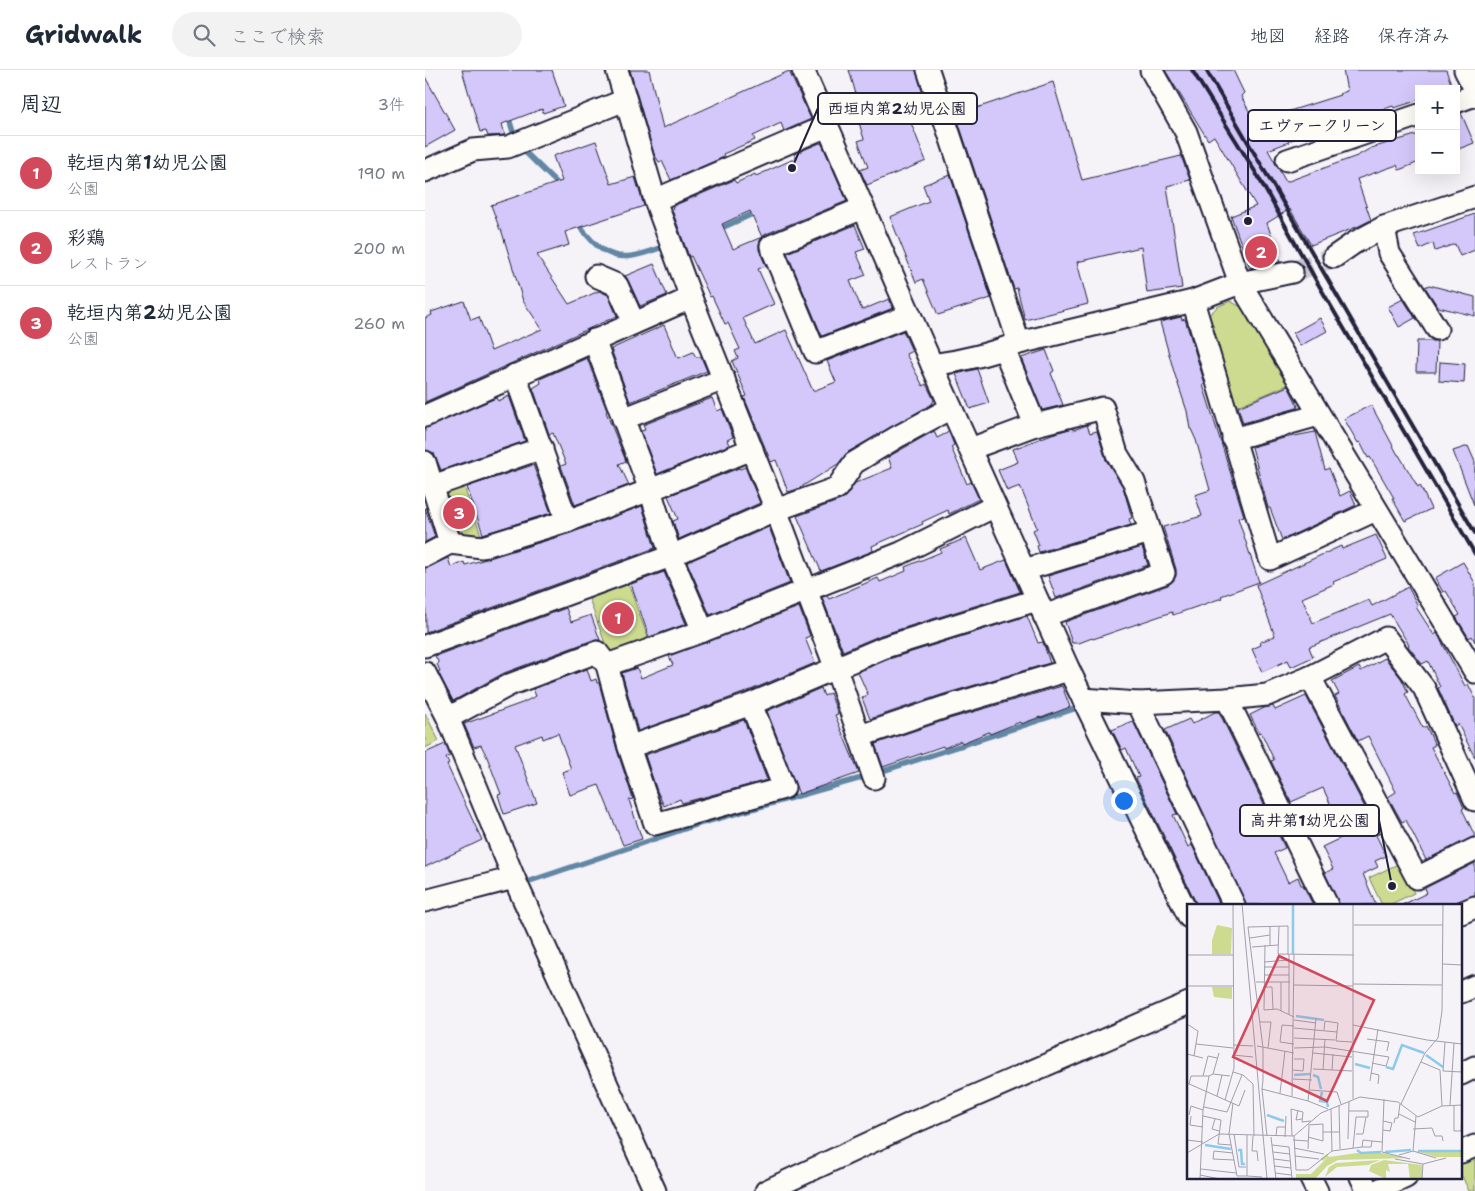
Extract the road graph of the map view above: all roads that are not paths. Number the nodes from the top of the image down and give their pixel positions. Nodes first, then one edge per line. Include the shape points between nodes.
1 (617, 70) edge
2 (803, 70) edge
3 (928, 70) edge
4 (1151, 70) edge
5 (1465, 70) edge
6 (1475, 89) edge
7 (1475, 95) edge
8 (625, 100) junction
9 (1460, 101) edge
10 (1415, 115) edge
11 (827, 126) junction
12 (1287, 160) dead end
13 (425, 171) edge
14 (1475, 197) edge
15 (655, 200) junction
16 (863, 208) junction
17 (1384, 227) junction
18 (1334, 256) tunnel mouth
19 (1292, 272) tunnel mouth
20 (596, 276) dead end
21 (1239, 283) junction
22 (691, 298) junction
23 (1193, 301) junction
24 (910, 315) junction
25 (634, 323) junction
26 (1437, 329) dead end
27 (594, 340) junction
28 (1012, 346) junction
29 (940, 364) junction
30 (515, 375) junction
31 (724, 379) junction
32 (951, 408) junction
33 (1319, 415) junction
34 (425, 416) edge
35 (623, 419) junction
36 (1035, 425) junction
37 (1233, 438) junction
38 (978, 446) junction
39 (542, 448) junction
40 (752, 449) junction
41 (425, 462) edge
42 (433, 486) junction
43 (650, 490) junction
44 (995, 506) junction
45 (777, 510) junction
46 (1376, 510) junction
47 (567, 521) junction
48 (1150, 532) junction
49 (450, 543) junction
50 (425, 556) edge
51 (671, 556) junction
52 (1024, 570) junction
53 (806, 590) junction
54 (1041, 608) junction
55 (703, 630) junction
56 (425, 646) edge
57 (607, 665) junction
58 (836, 669) junction
59 (1069, 670) junction
60 (1475, 672) edge
61 (425, 673) edge
62 (1310, 678) junction
63 (1083, 699) junction
64 (1227, 699) junction
65 (1139, 703) junction
66 (751, 704) junction
67 (448, 718) junction
68 (860, 736) junction
69 (629, 746) junction
70 (873, 774) dead end
71 (1475, 800) edge
72 (1475, 849) edge
73 (514, 878) junction
74 (425, 901) edge
75 (1234, 904) edge
76 (1327, 904) edge
77 (1475, 907) edge
78 (1463, 912) edge
79 (1187, 913) edge
80 (1475, 986) edge
81 (1463, 991) edge
82 (1187, 1004) edge
83 (1475, 1067) edge
84 (1463, 1073) edge
85 (1475, 1146) edge
86 (1463, 1151) edge
87 (1310, 1178) edge
88 (1362, 1178) edge
89 (1404, 1178) edge
90 (655, 1191) edge
91 (766, 1191) edge
92 (1317, 1191) edge
93 (1368, 1191) edge
94 (1376, 1191) edge

1 - 8 street
2 - 11 street
3 - 28 street
4 - 21 street via 1186,132
5 - 6 street
7 - 9 street
8 - 13 street via 508,147 473,150
8 - 15 street
10 - 12 street
11 - 15 street
11 - 16 street
14 - 17 street
15 - 22 street
16 - 24 street
16 - 24 street via 771,246 815,352
17 - 18 street
17 - 26 street via 1389,252
19 - 21 street
20 - 25 street via 617,284
21 - 23 street
21 - 33 street
22 - 25 street
22 - 31 street
23 - 28 street
23 - 37 street
24 - 29 street
25 - 27 street
27 - 30 street
27 - 35 street
28 - 29 street
28 - 36 street
29 - 32 street
30 - 34 street
30 - 39 street
31 - 35 street
31 - 40 street
32 - 38 street
32 - 45 street via 855,463 837,488
33 - 37 street
33 - 46 street
35 - 43 street
36 - 38 street
36 - 48 street via 1103,408 1117,454 1134,482
37 - 46 street via 1270,559
38 - 44 street
39 - 42 street
39 - 47 street
40 - 43 street
40 - 45 street
41 - 42 street
42 - 49 street
43 - 47 street
43 - 51 street
44 - 52 street
44 - 53 street via 901,553
45 - 51 street
45 - 53 street
46 - 60 street
47 - 49 street via 482,547
48 - 52 street
48 - 54 street via 1164,573
49 - 50 street
51 - 55 street
51 - 56 street
52 - 54 street
53 - 55 street
53 - 58 street
54 - 58 street via 885,648
54 - 59 street
55 - 57 street
57 - 67 street via 597,652 509,685
57 - 69 street
58 - 66 street
58 - 68 street
59 - 63 street
59 - 68 street
61 - 67 street
62 - 64 street via 1267,695
62 - 71 street via 1386,638 1424,688
62 - 72 street via 1417,878
63 - 65 street
63 - 79 street
64 - 65 street
64 - 76 street
65 - 75 street
66 - 69 street
66 - 69 street via 784,788 655,824
67 - 73 street
68 - 70 street
73 - 74 street
73 - 90 street
77 - 78 street
80 - 81 street
82 - 91 street via 910,1124
83 - 84 street
85 - 86 street
87 - 92 street
88 - 93 street
89 - 94 street

